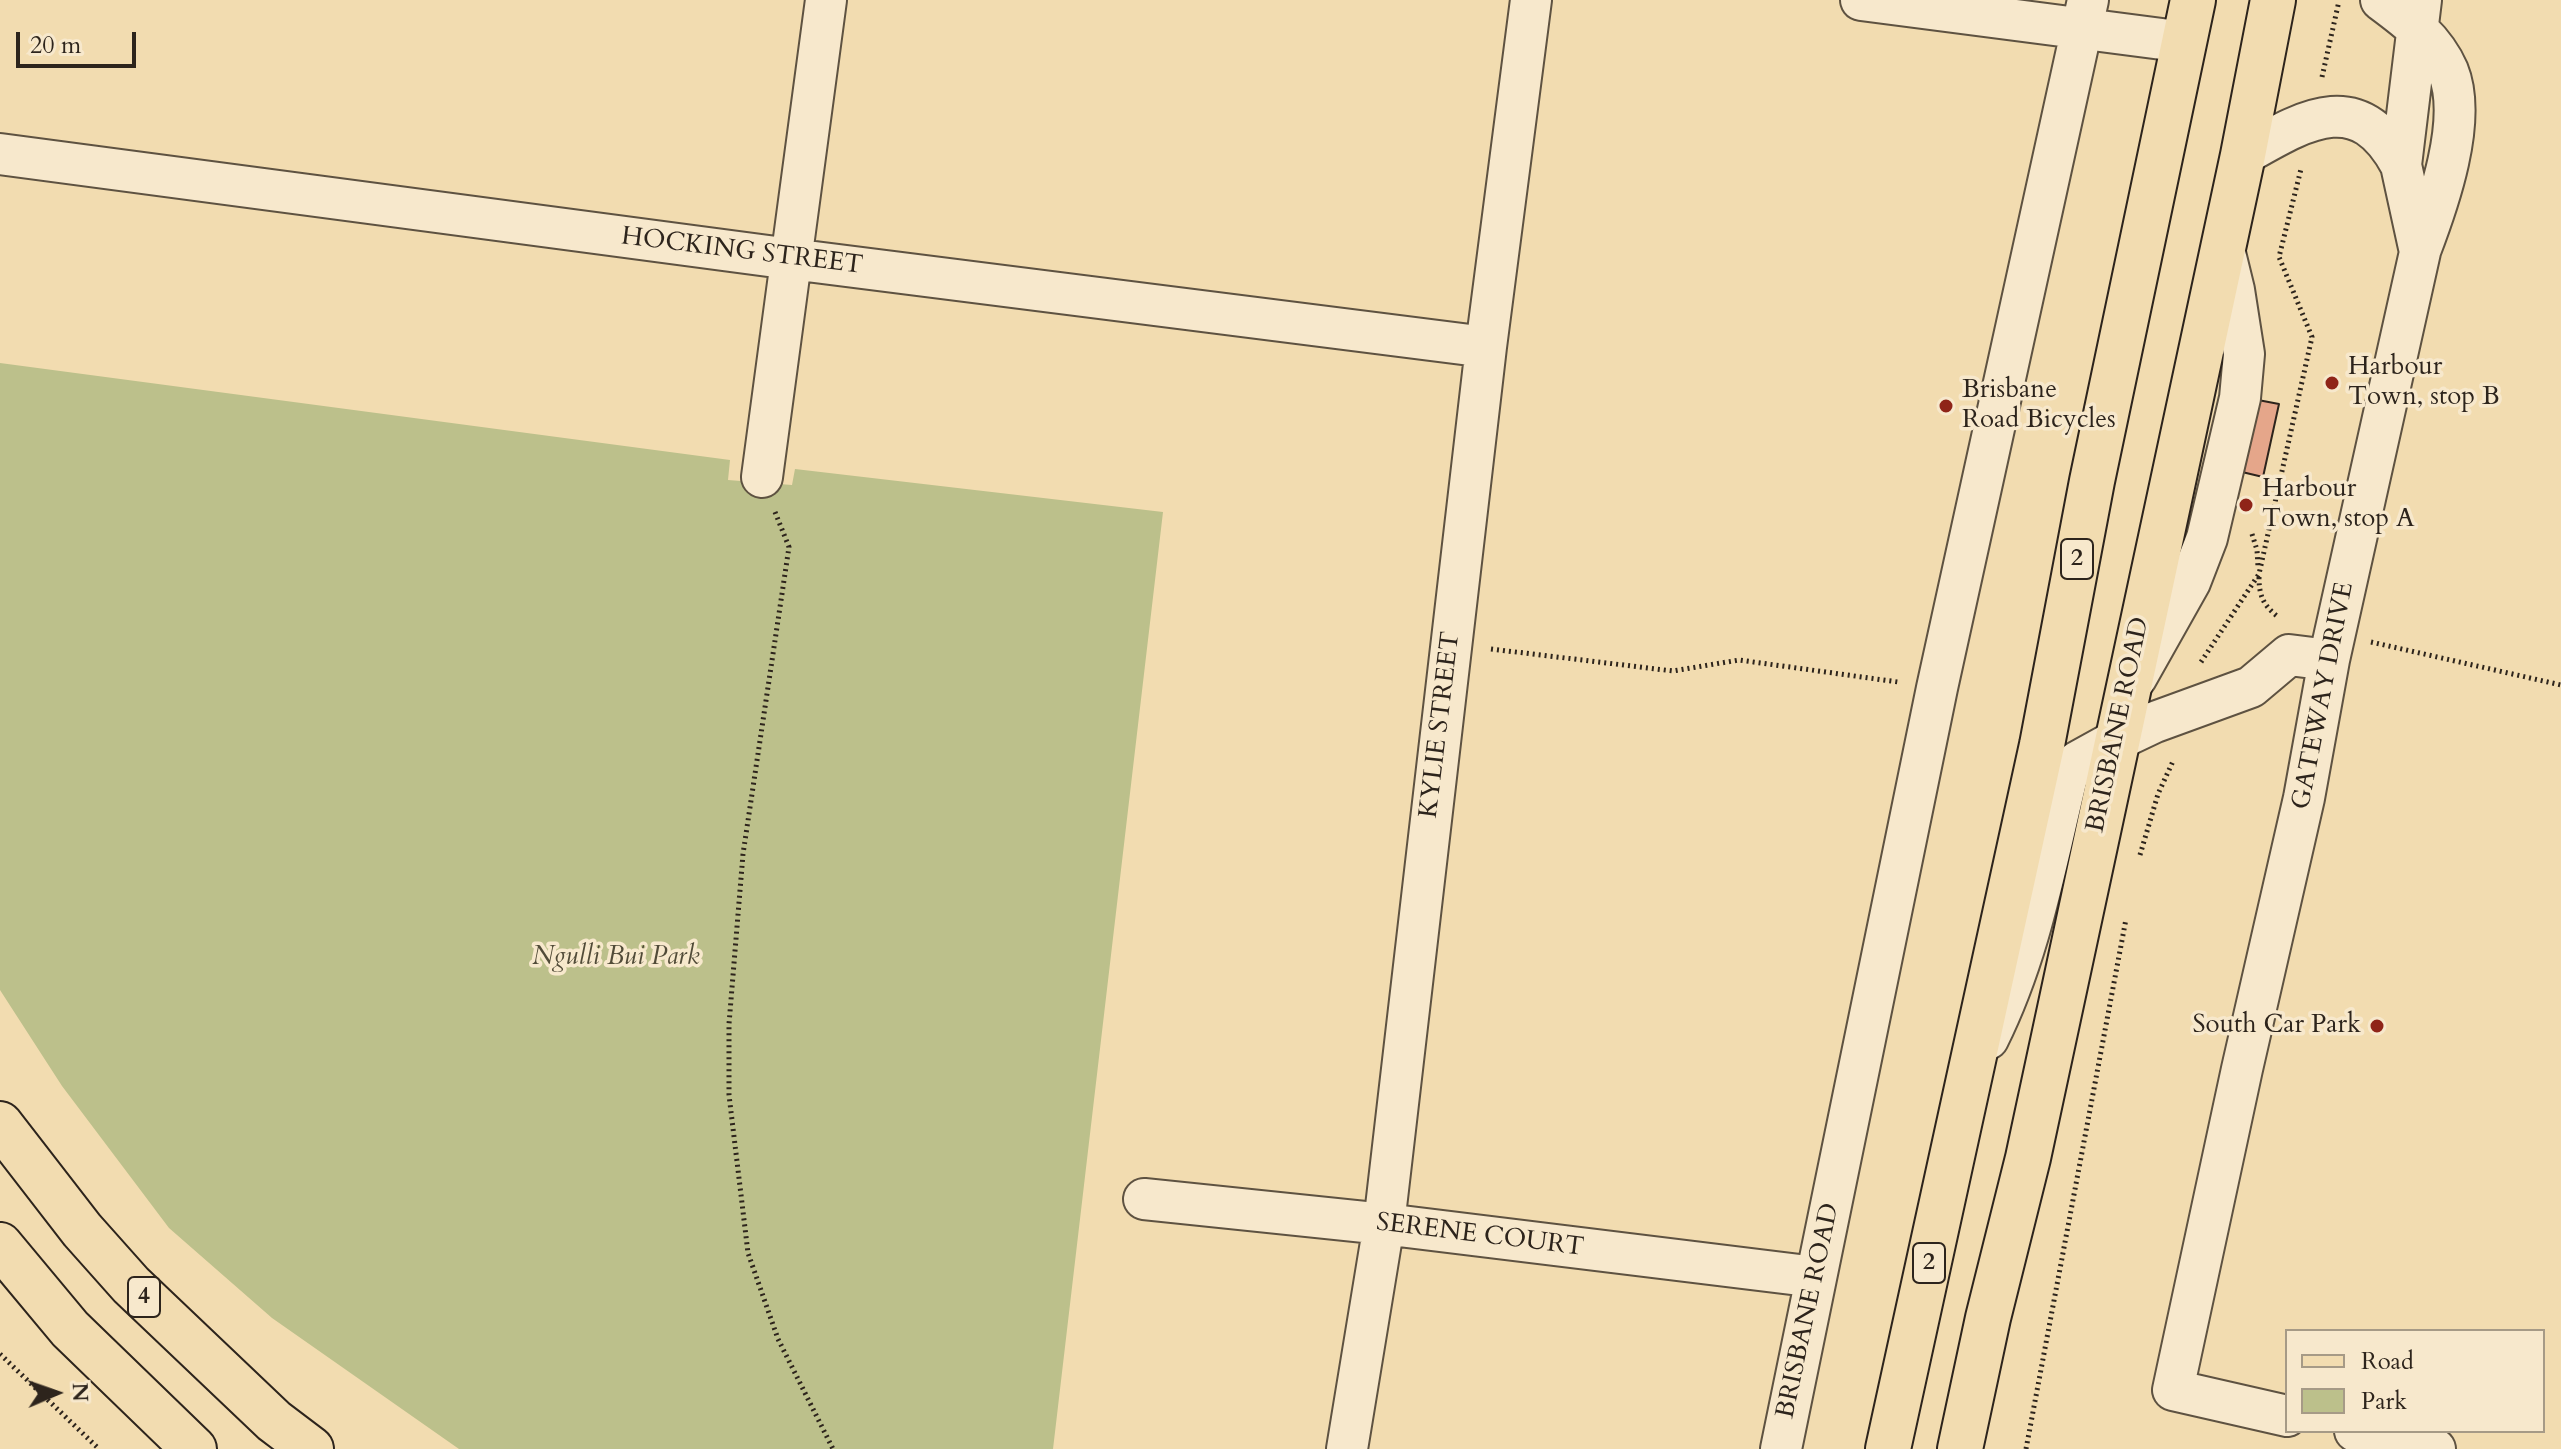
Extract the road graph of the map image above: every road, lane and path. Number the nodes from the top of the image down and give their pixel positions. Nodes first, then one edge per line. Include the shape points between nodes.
1 (826, 0) edge
2 (1531, 0) edge
3 (1861, 0) edge
4 (2273, 0) edge
5 (2381, 0) edge
6 (2419, 14) edge
7 (2085, 15) edge
8 (2189, 21) edge
9 (0, 154) edge
10 (2243, 155) junction
11 (2401, 165) junction
12 (2223, 245) junction
13 (2420, 252) junction
14 (791, 259) junction
15 (1486, 347) junction
16 (762, 477) joint
17 (2219, 491) junction
18 (1451, 644) junction
19 (2332, 646) junction
20 (2561, 685) edge
21 (1937, 688) junction
22 (2126, 694) junction
23 (2115, 741) junction
24 (1969, 1077) junction
25 (0, 1124) edge
26 (1144, 1199) dead end
27 (1384, 1224) junction
28 (0, 1245) edge
29 (1816, 1277) junction
30 (0, 1354) edge
31 (2285, 1416) edge
32 (2364, 1433) edge
33 (99, 1449) edge
34 (194, 1449) edge
35 (311, 1449) edge
36 (833, 1449) edge
37 (1347, 1449) edge
38 (1781, 1449) edge
39 (1888, 1449) edge
40 (1960, 1449) edge
41 (2435, 1449) edge

1 - 14 street
2 - 15 street, KYLIE STREET
3 - 7 street
4 - 10 main road, BRISBANE ROAD
5 - 6 street
6 - 11 street, GATEWAY DRIVE
6 - 13 street via 2448,72 2454,115 2434,213
7 - 8 street
7 - 21 street, BRISBANE ROAD
8 - 24 main road, 2
9 - 14 street, HOCKING STREET
10 - 11 street via 2296,126 2335,117 2376,130
10 - 12 main road, BRISBANE ROAD
11 - 13 street, GATEWAY DRIVE
12 - 17 street via 2244,354
12 - 22 main road, BRISBANE ROAD
13 - 19 street, GATEWAY DRIVE
14 - 15 street, HOCKING STREET
14 - 16 street
15 - 18 street, KYLIE STREET
16 - 36 path via 789,547 743,854 729,1024 729,1095 748,1253 778,1339
17 - 19 path via 2237,500 2247,522 2266,607
17 - 22 street via 2190,582
18 - 21 path via 1673,671 1739,660
18 - 27 street, KYLIE STREET
19 - 20 path
19 - 23 street via 2289,655 2251,687
19 - 31 street, GATEWAY DRIVE via 2304,798 2173,1390
21 - 29 street, BRISBANE ROAD
22 - 23 main road, BRISBANE ROAD
23 - 24 street via 2077,762 2067,777 2026,950
23 - 40 main road, BRISBANE ROAD via 2028,1158
24 - 39 main road, 2
25 - 35 main road, 4 via 131,1285 274,1421
26 - 27 street, SERENE COURT
27 - 29 street, SERENE COURT
27 - 37 street, KYLIE STREET
28 - 34 main road via 70,1329
29 - 38 street, BRISBANE ROAD
30 - 33 path
32 - 41 street

